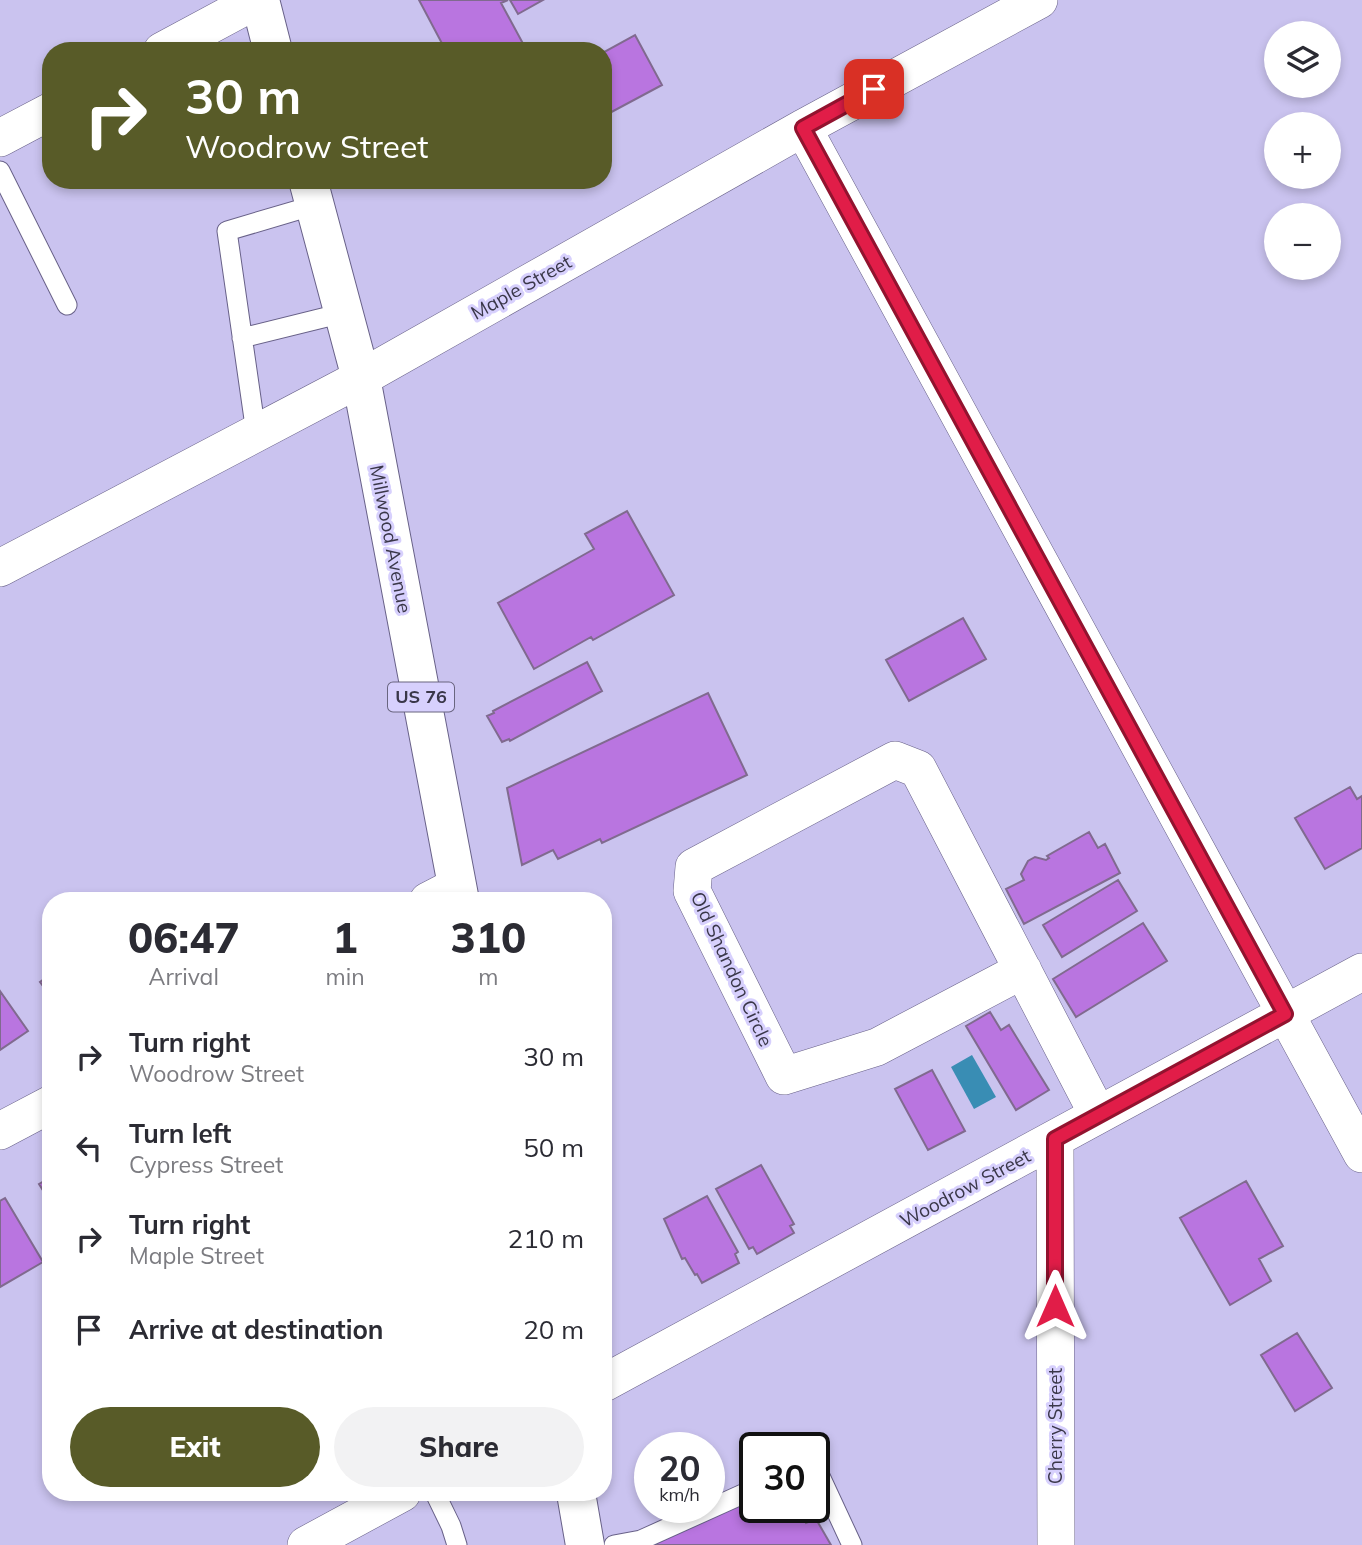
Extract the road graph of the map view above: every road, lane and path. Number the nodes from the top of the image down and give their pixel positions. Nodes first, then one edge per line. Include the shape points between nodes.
1 (258, 0) edge
2 (1039, 0) edge
3 (179, 42) edge
4 (270, 42) edge
5 (42, 116) edge
6 (803, 128) junction
7 (0, 138) edge
8 (0, 171) edge
9 (311, 193) edge
10 (67, 305) dead end
11 (344, 313) junction
12 (242, 338) junction
13 (361, 378) junction
14 (256, 433) junction
15 (0, 568) edge
16 (447, 892) edge
17 (1023, 970) junction
18 (1362, 972) edge
19 (1285, 1014) junction
20 (42, 1109) edge
21 (1098, 1115) junction
22 (0, 1131) edge
23 (1055, 1139) junction
24 (1362, 1154) edge
25 (612, 1380) edge
26 (739, 1496) edge
27 (830, 1498) edge
28 (387, 1501) edge
29 (439, 1501) edge
30 (577, 1501) edge
31 (306, 1545) edge
32 (457, 1545) edge
33 (585, 1545) edge
34 (614, 1545) edge
35 (852, 1545) edge
36 (1056, 1545) edge

1 - 3 street
1 - 4 main road
2 - 6 street, Maple Street
5 - 7 street
6 - 13 street, Maple Street
6 - 19 street
8 - 10 lane
9 - 11 main road, Millwood Avenue / US 76
9 - 12 lane via 227,231
11 - 12 lane
11 - 13 main road, Millwood Avenue / US 76
12 - 14 lane
13 - 14 street, Maple Street
13 - 16 main road, Millwood Avenue / US 76
14 - 15 street, Maple Street
17 - 17 street, Old Shandon Circle via 918,768 895,760 694,867 692,891 784,1076 877,1047
17 - 21 street, Old Shandon Circle
18 - 19 street, Woodrow Street
19 - 21 street, Woodrow Street
19 - 24 street
20 - 22 street
21 - 23 street, Woodrow Street
23 - 25 street, Woodrow Street
23 - 36 street, Cherry Street
26 - 34 lane via 641,1540
27 - 35 lane
28 - 31 street
29 - 32 lane
30 - 33 main road

